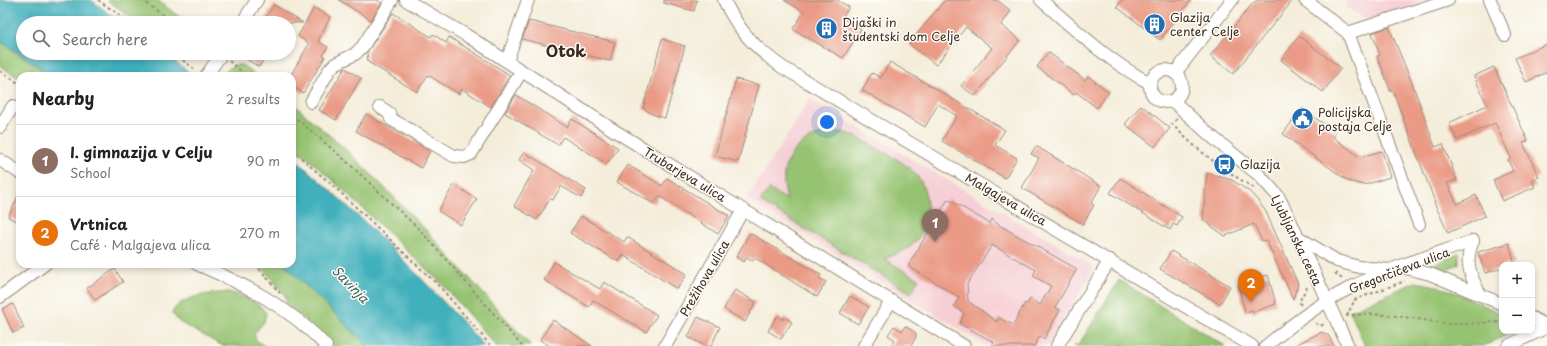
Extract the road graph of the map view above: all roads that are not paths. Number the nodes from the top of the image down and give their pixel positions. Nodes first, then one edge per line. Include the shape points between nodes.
1 (257, 0) edge
2 (392, 0) edge
3 (406, 0) edge
4 (528, 0) edge
5 (724, 0) edge
6 (1040, 0) edge
7 (1232, 0) edge
8 (1305, 0) edge
9 (1448, 0) edge
10 (1484, 0) edge
11 (1490, 0) edge
12 (247, 16) edge
13 (1348, 33) junction
14 (1504, 35) dead end
15 (220, 60) edge
16 (507, 61) junction
17 (207, 72) edge
18 (521, 72) junction
19 (1175, 73) junction
20 (1150, 83) junction
21 (1173, 101) junction
22 (312, 102) dead end
23 (13, 106) dead end
24 (380, 107) dead end
25 (0, 127) edge
26 (0, 160) edge
27 (16, 170) edge
28 (743, 210) junction
29 (1419, 224) dead end
30 (1298, 237) junction
31 (1110, 260) junction
32 (40, 268) edge
33 (207, 268) edge
34 (1396, 268) junction
35 (1480, 294) junction
36 (0, 297) edge
37 (891, 301) junction
38 (1327, 301) junction
39 (1499, 303) edge
40 (1535, 320) edge
41 (1547, 326) edge
42 (326, 346) edge
43 (665, 346) edge
44 (864, 346) edge
45 (964, 346) edge
46 (1057, 346) edge
47 (1252, 346) edge
48 (1266, 346) edge
49 (1348, 346) edge
50 (1508, 346) edge

1 - 12 street
2 - 22 street via 363,46 330,69
3 - 16 street, Trubarjeva ulica
4 - 16 street
5 - 31 street, Malgajeva ulica via 742,31 760,52 782,67
6 - 20 street via 1108,58
7 - 19 street
8 - 13 street
9 - 13 street
10 - 11 street
11 - 14 street
13 - 29 street
15 - 17 street
16 - 18 street, Trubarjeva ulica
18 - 24 street via 471,154 464,157 454,156 391,119 389,113
18 - 28 street, Trubarjeva ulica
19 - 20 street via 1160,71 1153,76
19 - 21 street via 1181,79 1182,87 1180,96
20 - 21 street via 1150,92 1156,99 1164,103
21 - 30 street, Ljubljanska cesta via 1269,185 1278,196
23 - 25 street
26 - 27 street
28 - 37 street, Trubarjeva ulica
28 - 43 street, Prežihova ulica
30 - 34 street via 1337,261 1359,268
30 - 38 street, Ljubljanska cesta
31 - 46 street
31 - 47 street, Malgajeva ulica
32 - 36 street
33 - 42 street via 229,277 281,308
34 - 35 street via 1430,274
34 - 35 street, Gregorčičeva ulica via 1473,242 1469,250 1468,268
34 - 38 street, Gregorčičeva ulica
35 - 39 street
37 - 44 street
37 - 45 street, Trubarjeva ulica
38 - 48 street
38 - 49 street, Ljubljanska cesta
40 - 41 street
41 - 50 street

